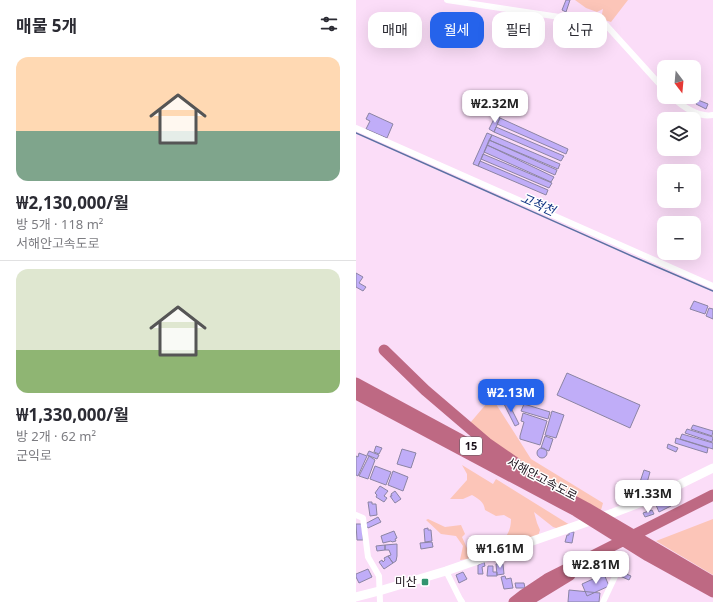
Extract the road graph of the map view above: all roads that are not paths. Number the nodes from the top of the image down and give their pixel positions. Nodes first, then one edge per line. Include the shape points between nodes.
1 (447, 0) edge
2 (657, 81) edge
3 (680, 104) edge
4 (713, 115) edge
5 (356, 128) edge
6 (713, 286) edge
7 (384, 350) dead end
8 (356, 384) edge
9 (356, 394) edge
10 (713, 468) edge
11 (713, 495) edge
12 (564, 496) junction
13 (713, 504) edge
14 (356, 515) edge
15 (620, 566) dead end
16 (446, 571) junction
17 (713, 582) edge
18 (379, 591) junction
19 (713, 592) edge
20 (356, 597) edge
21 (380, 602) edge
22 (462, 602) edge
23 (514, 602) edge
24 (526, 602) edge
25 (603, 602) edge

1 - 2 street via 606,25
3 - 4 street via 697,113
5 - 6 street
7 - 12 highway via 425,390 487,443
8 - 12 highway, 서해안고속도로 / 15
9 - 19 highway, 서해안고속도로 / 15 via 576,511 648,556
10 - 16 street via 632,506
11 - 23 highway via 547,579
12 - 17 highway, 서해안고속도로 / 15
13 - 24 highway via 580,570
14 - 18 street via 363,518 368,557 379,576
15 - 25 street
16 - 18 street
16 - 22 street
18 - 20 street
18 - 21 street

